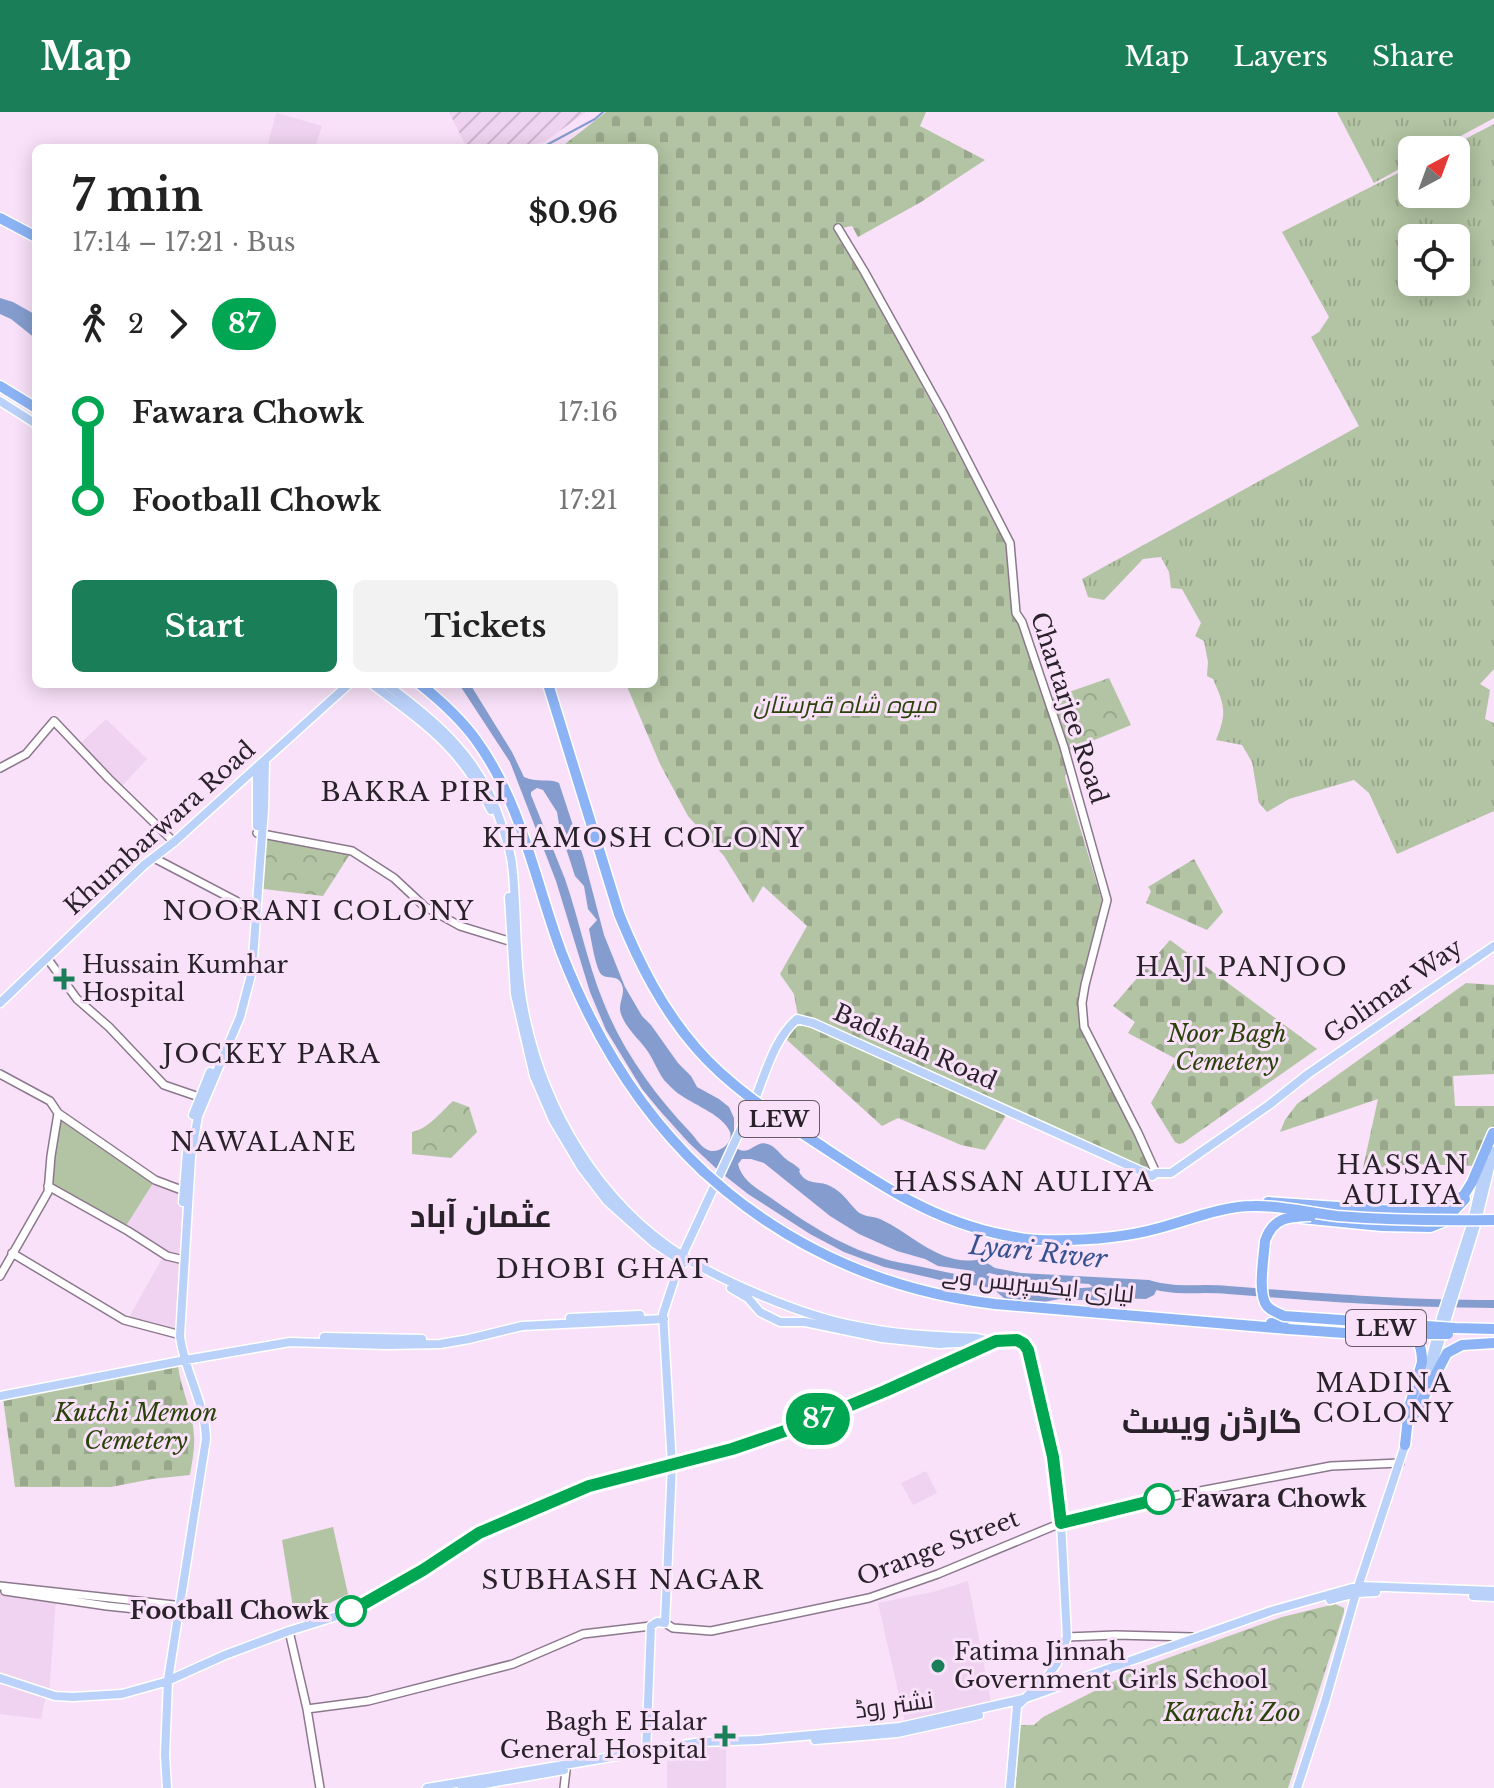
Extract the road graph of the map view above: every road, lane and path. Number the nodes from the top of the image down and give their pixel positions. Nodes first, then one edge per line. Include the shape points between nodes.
1 (0, 218) edge
2 (838, 228) dead end
3 (32, 235) edge
4 (0, 386) edge
5 (0, 401) edge
6 (32, 406) edge
7 (32, 421) edge
8 (345, 688) edge
9 (377, 688) edge
10 (391, 688) edge
11 (424, 688) edge
12 (549, 688) edge
13 (265, 761) junction
14 (257, 767) junction
15 (0, 768) edge
16 (260, 834) junction
17 (174, 842) junction
18 (154, 858) junction
19 (255, 911) junction
20 (512, 942) junction
21 (1494, 946) edge
22 (47, 958) junction
23 (0, 1003) edge
24 (0, 1074) edge
25 (202, 1098) junction
26 (58, 1113) junction
27 (1494, 1132) edge
28 (1494, 1151) edge
29 (1482, 1159) junction
30 (1156, 1173) junction
31 (48, 1186) junction
32 (186, 1192) junction
33 (1250, 1206) junction
34 (1334, 1215) junction
35 (1291, 1217) junction
36 (1494, 1220) edge
37 (1474, 1225) junction
38 (12, 1253) junction
39 (681, 1259) junction
40 (182, 1260) junction
41 (0, 1276) edge
42 (1262, 1294) junction
43 (179, 1309) junction
44 (663, 1316) junction
45 (1286, 1322) junction
46 (1243, 1325) junction
47 (1494, 1331) edge
48 (177, 1334) junction
49 (980, 1340) junction
50 (996, 1341) junction
51 (1494, 1343) edge
52 (182, 1358) junction
53 (0, 1393) edge
54 (1415, 1414) junction
55 (1405, 1445) junction
56 (1400, 1463) junction
57 (672, 1465) junction
58 (1061, 1523) junction
59 (180, 1586) junction
60 (0, 1588) edge
61 (1357, 1589) junction
62 (1494, 1594) edge
63 (174, 1616) junction
64 (665, 1623) junction
65 (651, 1626) junction
66 (289, 1631) junction
67 (1067, 1637) junction
68 (1196, 1638) junction
69 (0, 1678) edge
70 (167, 1681) junction
71 (1020, 1703) junction
72 (307, 1709) junction
73 (646, 1752) junction
74 (566, 1770) junction
75 (447, 1786) edge
76 (167, 1788) edge
77 (320, 1788) edge
78 (427, 1788) edge
79 (462, 1788) edge
80 (564, 1788) edge
81 (1010, 1788) edge
82 (1297, 1788) edge

1 - 3 highway
2 - 30 street, Chartarjee Road via 1010,543 1016,613 1064,747 1107,900 1085,985 1084,1027
4 - 6 highway
5 - 7 main road
8 - 13 main road, Khumbarwara Road
9 - 20 main road via 438,735 479,786 506,858
10 - 39 main road via 462,749 500,818 512,861 525,1016 537,1063 568,1132 611,1194
11 - 46 highway, لیاری ایکسپریس وے / LEW, bridge via 465,726 505,788 566,963 609,1054 653,1118 726,1191 822,1254 921,1290 995,1304
12 - 33 highway, لیاری ایکسپریس وے / LEW, bridge via 634,950 674,1020 742,1093 899,1196 985,1231 1035,1240 1084,1240
13 - 14 main road, Khumbarwara Road
13 - 16 main road
14 - 16 main road
14 - 17 main road, Khumbarwara Road
15 - 17 street via 26,754 54,721
16 - 19 main road
16 - 20 street via 352,851 394,878 424,906 460,926
17 - 18 main road, Khumbarwara Road
18 - 19 street
18 - 22 main road, Khumbarwara Road
19 - 25 main road via 248,991
20 - 39 main road via 525,1041 557,1126 607,1201 654,1243
21 - 30 main road, Golimar Way via 1171,1173
22 - 23 main road, Khumbarwara Road
22 - 25 street via 77,999 164,1085
24 - 26 street via 50,1101
25 - 32 main road
26 - 31 street
26 - 32 street via 155,1180
27 - 29 highway, LEW
27 - 37 main road
28 - 37 main road
29 - 33 highway, LEW, bridge via 1464,1195 1442,1209 1368,1210 1262,1201
29 - 35 highway, LEW, bridge via 1463,1203 1430,1227
30 - 39 main road, Badshah Road via 1152,1176 797,1019 785,1032
31 - 38 street
31 - 40 street
32 - 40 main road
33 - 34 highway, لیاری ایکسپریس وے / LEW, bridge
34 - 35 highway, LEW, bridge
34 - 36 highway, لیاری ایکسپریس وے / LEW, bridge
35 - 42 highway, bridge via 1276,1223 1267,1235
37 - 54 main road
38 - 41 street
38 - 48 street via 124,1320
39 - 44 main road, Badshah Road
39 - 49 main road via 827,1319
39 - 49 main road via 780,1322 939,1344
40 - 43 main road
42 - 45 highway, bridge via 1267,1310
42 - 47 highway, LEW, bridge via 1269,1309 1284,1316
43 - 48 main road
43 - 52 main road
44 - 52 main road via 520,1322 442,1339 286,1338
44 - 57 main road, Badshah Road
45 - 46 highway, LEW
45 - 55 highway, LEW via 1400,1329 1413,1335 1422,1362
46 - 47 highway, لیاری ایکسپریس وے / LEW, bridge via 1359,1334
48 - 52 main road
49 - 50 main road
50 - 57 main road via 805,1424
50 - 58 main road via 1017,1340 1028,1350 1053,1457
51 - 54 highway, LEW via 1462,1345 1447,1353
52 - 53 main road
52 - 59 main road via 206,1430
54 - 55 main road
55 - 56 main road
56 - 58 street, Orange Street via 1322,1467
56 - 61 main road
57 - 64 main road, Badshah Road
57 - 66 main road via 589,1486 524,1513 479,1533 350,1612
58 - 64 street, Orange Street via 869,1598 711,1631
58 - 67 main road
59 - 63 main road
59 - 63 main road
60 - 63 street
61 - 62 main road, نشتر روڈ
61 - 68 main road, نشتر روڈ
61 - 71 main road, نشتر روڈ
61 - 82 main road
63 - 70 main road
63 - 70 main road
64 - 65 main road, Orange Street
65 - 72 street, Orange Street via 583,1634 513,1664 368,1701
65 - 73 main road
66 - 70 main road
66 - 72 street
67 - 68 street
67 - 71 main road via 1057,1663
68 - 71 main road, نشتر روڈ
69 - 70 main road via 73,1697 122,1694
70 - 76 main road
71 - 73 main road, نشتر روڈ via 897,1733
71 - 81 main road
72 - 77 street
73 - 74 main road, نشتر روڈ
73 - 75 main road, نشتر روڈ
74 - 79 main road, نشتر روڈ
74 - 80 street
75 - 78 main road, نشتر روڈ

